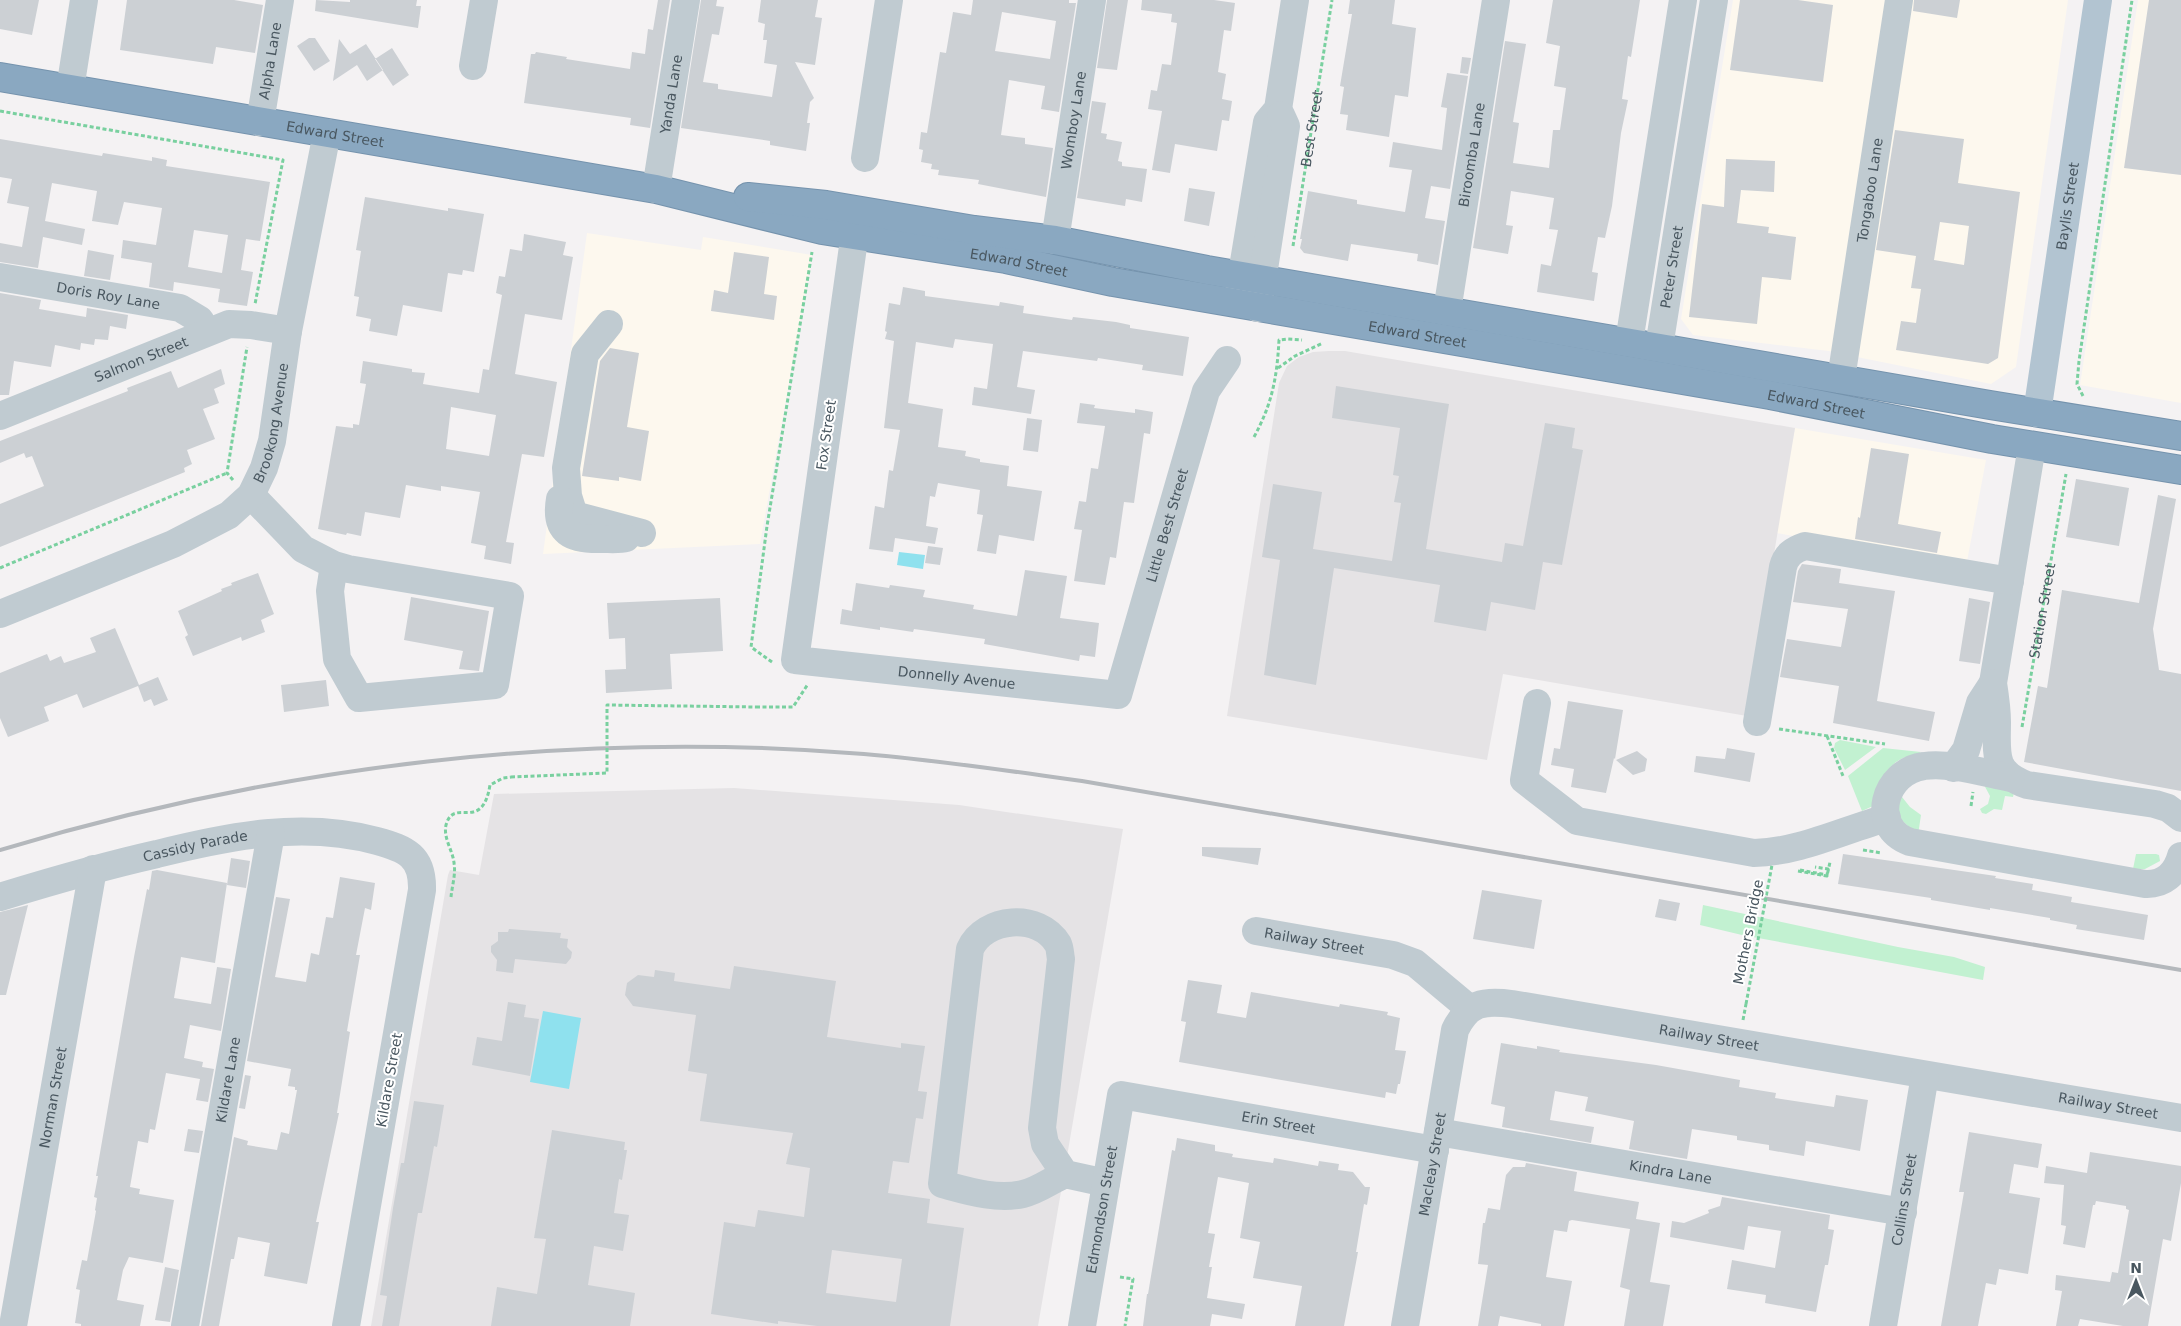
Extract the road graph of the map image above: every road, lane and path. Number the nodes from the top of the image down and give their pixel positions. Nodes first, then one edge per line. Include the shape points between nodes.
1 (84, 0) edge
2 (280, 0) edge
3 (484, 0) edge
4 (686, 0) edge
5 (890, 0) edge
6 (1092, 0) edge
7 (1295, 0) edge
8 (1332, 0) edge
9 (1496, 0) edge
10 (1683, 0) edge
11 (1714, 0) edge
12 (1899, 0) edge
13 (2098, 0) edge
14 (2132, 0) edge
15 (474, 66) dead end
16 (1672, 72) junction
17 (1702, 76) junction
18 (4, 77) edge
19 (70, 89) junction
20 (0, 111) edge
21 (260, 122) junction
22 (327, 133) junction
23 (865, 158) dead end
24 (1654, 181) junction
25 (1684, 186) junction
26 (656, 189) junction
27 (856, 222) junction
28 (1055, 240) junction
29 (1292, 248) dead end
30 (812, 251) dead end
31 (0, 277) edge
32 (1252, 278) junction
33 (1247, 306) junction
34 (1447, 311) junction
35 (609, 324) dead end
36 (251, 325) junction
37 (288, 331) junction
38 (206, 332) junction
39 (1279, 340) dead end
40 (1628, 342) junction
41 (1323, 343) dead end
42 (1658, 347) junction
43 (1227, 360) dead end
44 (1278, 368) junction
45 (1841, 379) junction
46 (2082, 396) dead end
47 (2036, 413) junction
48 (0, 416) edge
49 (2181, 436) edge
50 (1254, 437) dead end
51 (2032, 446) junction
52 (2067, 467) dead end
53 (2181, 470) edge
54 (228, 473) junction
55 (249, 497) junction
56 (642, 533) dead end
57 (334, 565) junction
58 (0, 568) edge
59 (2010, 581) junction
60 (0, 614) edge
61 (794, 668) junction
62 (1993, 682) junction
63 (1118, 695) joint
64 (1537, 703) dead end
65 (1757, 721) joint
66 (2020, 735) dead end
67 (1827, 736) junction
68 (1885, 744) dead end
69 (1953, 768) junction
70 (1843, 776) dead end
71 (2011, 778) junction
72 (1887, 818) junction
73 (2181, 818) edge
74 (270, 832) junction
75 (395, 846) joint
76 (2181, 856) edge
77 (1772, 865) dead end
78 (92, 869) junction
79 (0, 897) edge
80 (451, 897) dead end
81 (1256, 932) dead end
82 (1470, 1009) junction
83 (1744, 1016) dead end
84 (1925, 1075) junction
85 (1121, 1095) joint
86 (2181, 1118) edge
87 (1437, 1141) junction
88 (1065, 1174) junction
89 (1106, 1183) junction
90 (1903, 1212) junction
91 (1120, 1277) dead end
92 (13, 1326) edge
93 (185, 1326) edge
94 (346, 1326) edge
95 (1082, 1326) edge
96 (1125, 1326) edge
97 (1405, 1326) edge
98 (1883, 1326) edge

1 - 19 street
2 - 21 street, Alpha Lane
3 - 15 street
4 - 26 street, Yanda Lane
5 - 23 street
6 - 28 street, Womboy Lane
7 - 32 street via 1278,109 1267,122
8 - 29 path, Best Street
9 - 34 street, Biroomba Lane
10 - 16 street
11 - 17 street, Peter Street
12 - 45 street, Tongaboo Lane
13 - 47 main road, Baylis Street
14 - 46 path via 2079,361 2077,384
16 - 17 street
16 - 24 street
17 - 25 street, Peter Street
18 - 19 highway, Edward Street
19 - 21 highway, Edward Street
20 - 36 path via 283,160
21 - 22 highway, Edward Street
22 - 26 highway, Edward Street
22 - 37 street, Brookong Avenue
24 - 25 street
24 - 40 street
25 - 42 street, Peter Street
26 - 27 highway, Edward Street via 818,204
27 - 28 highway, Edward Street via 974,230
27 - 33 highway, Edward Street via 1113,282
27 - 61 street, Fox Street
28 - 32 highway, Edward Street
30 - 61 path via 767,526 751,647 769,661
31 - 38 street, Doris Roy Lane via 180,308 200,320
32 - 33 street
32 - 34 highway, Edward Street
33 - 51 highway, Edward Street via 1770,395
34 - 40 highway, Edward Street
35 - 56 street via 585,354 566,468 568,496 574,515
36 - 37 street, Salmon Street
36 - 38 street, Salmon Street via 229,324
36 - 54 path
37 - 55 street, Brookong Avenue via 272,441 264,468
38 - 48 street, Salmon Street
39 - 44 path
40 - 42 highway, Edward Street
41 - 44 path
42 - 45 highway, Edward Street
43 - 63 street, Little Best Street via 1206,391
44 - 50 path via 1270,402
45 - 47 highway, Edward Street
47 - 49 highway, Edward Street
47 - 51 highway
51 - 53 highway, Edward Street
51 - 59 street
52 - 66 path, Station Street
54 - 55 path
54 - 58 path, Brookong Avenue
55 - 57 street via 296,544
55 - 60 street, Brookong Avenue via 229,515 173,544
57 - 57 street via 510,596 495,685 359,698 337,659 330,591
59 - 62 street
59 - 65 street via 1805,546 1797,549 1789,554 1783,567
61 - 63 street, Donnelly Avenue
61 - 80 path, bridge via 793,707 607,705 607,773 503,778 490,785 487,800 478,811 453,814 446,826 454,861
62 - 69 street via 1980,703 1966,750
62 - 71 street via 1997,756 2002,769
64 - 72 street via 1524,780 1577,821 1754,853 1801,846
65 - 67 path via 1767,727
67 - 68 path
67 - 70 path
69 - 71 street
69 - 72 street via 1924,766 1901,775 1892,783 1888,794 1885,804
71 - 73 street via 2051,790 2155,804 2168,808
72 - 76 street via 1896,833 1910,842 2145,884 2166,878 2176,868
74 - 75 street, Cassidy Parade via 331,833
74 - 78 street, Cassidy Parade via 212,840
74 - 93 street, Kildare Lane
75 - 94 street, Kildare Street via 409,853 418,863 422,890
77 - 83 path, Mothers Bridge, bridge
78 - 79 street, Cassidy Parade
78 - 92 street, Norman Street
81 - 82 street, Railway Street via 1393,955 1416,962
82 - 84 street, Railway Street via 1482,1003 1512,1004
82 - 87 street, Macleay Street via 1454,1030
84 - 86 street, Railway Street
84 - 90 street, Collins Street
85 - 87 street, Erin Street
85 - 89 street, Edmondson Street
87 - 90 street, Kindra Lane
87 - 97 street, Macleay Street
88 - 88 street via 1045,1144 1042,1128 1061,959 1059,945 1040,928 1015,922 997,924 978,935 970,949 942,1184 1006,1196 1025,1194
88 - 89 street
89 - 95 street, Edmondson Street
90 - 98 street, Collins Street
91 - 96 path via 1133,1279

